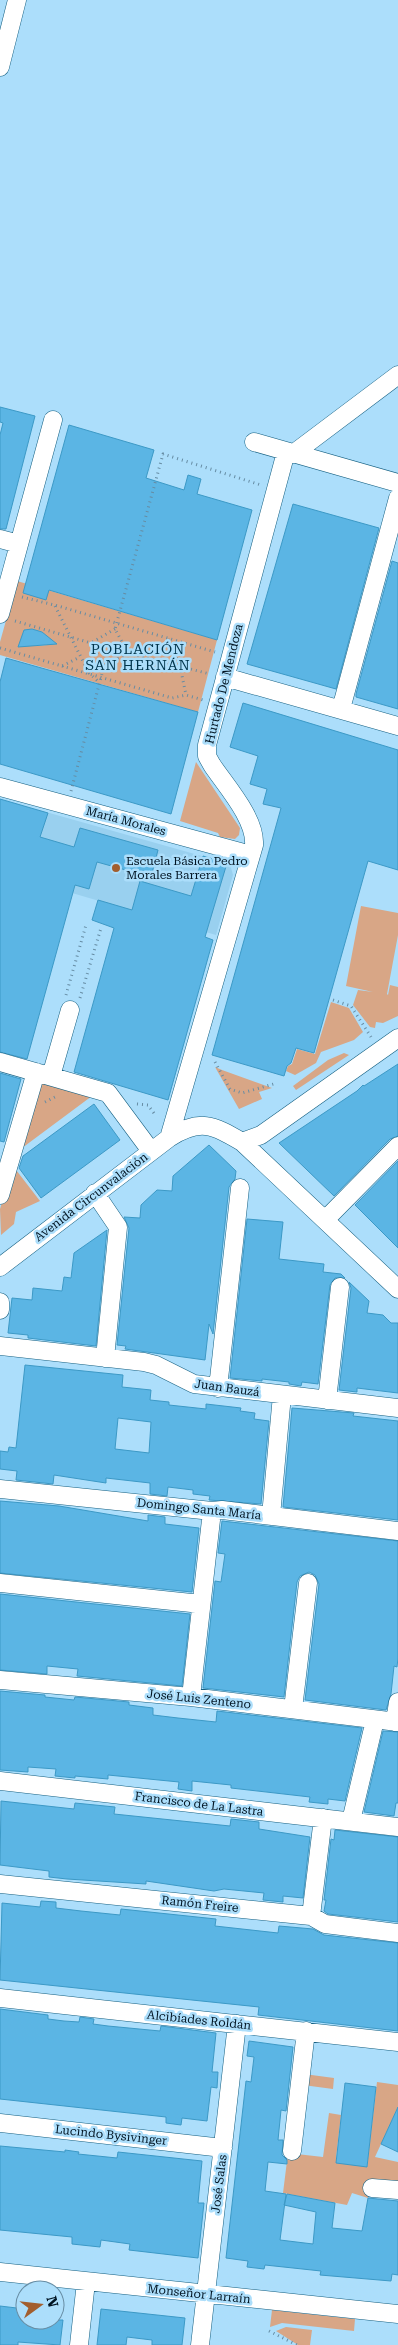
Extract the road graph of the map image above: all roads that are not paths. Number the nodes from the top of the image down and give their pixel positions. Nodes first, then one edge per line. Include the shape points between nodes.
1 (18, 0) edge
2 (0, 65) edge
3 (398, 375) edge
4 (53, 420) dead end
5 (254, 442) dead end
6 (290, 453) junction
7 (398, 483) edge
8 (398, 498) edge
9 (0, 539) edge
10 (19, 544) junction
11 (4, 616) edge
12 (225, 677) junction
13 (341, 709) junction
14 (398, 726) edge
15 (0, 787) edge
16 (251, 855) junction
17 (70, 1010) road end
18 (398, 1038) edge
19 (0, 1062) edge
20 (44, 1074) junction
21 (177, 1133) junction
22 (242, 1142) junction
23 (398, 1146) edge
24 (151, 1151) junction
25 (240, 1188) dead end
26 (95, 1193) junction
27 (0, 1195) edge
28 (325, 1220) junction
29 (0, 1267) edge
30 (397, 1286) edge
31 (340, 1287) dead end
32 (0, 1302) edge
33 (0, 1310) edge
34 (0, 1346) edge
35 (104, 1358) junction
36 (218, 1388) junction
37 (282, 1395) junction
38 (327, 1400) junction
39 (398, 1408) edge
40 (0, 1489) edge
41 (212, 1512) junction
42 (271, 1516) junction
43 (398, 1532) edge
44 (0, 1583) edge
45 (308, 1583) dead end
46 (201, 1604) junction
47 (0, 1680) edge
48 (191, 1697) junction
49 (398, 1702) edge
50 (293, 1710) junction
51 (375, 1720) junction
52 (397, 1722) edge
53 (0, 1781) edge
54 (323, 1818) junction
55 (351, 1821) junction
56 (398, 1827) edge
57 (0, 1884) edge
58 (311, 1916) junction
59 (398, 1933) edge
60 (0, 1998) edge
61 (237, 2024) junction
62 (306, 2031) junction
63 (398, 2042) edge
64 (0, 2123) edge
65 (295, 2139) dead end
66 (223, 2148) junction
67 (372, 2188) dead end
68 (398, 2190) edge
69 (0, 2272) edge
70 (86, 2282) junction
71 (206, 2295) junction
72 (398, 2314) edge
73 (79, 2345) edge
74 (200, 2345) edge

1 - 2 street
3 - 6 street
4 - 10 street
5 - 6 street
6 - 7 street
6 - 12 street, Hurtado De Mendoza via 276,490
8 - 13 street
9 - 10 street
10 - 11 street via 6,592
12 - 13 street
12 - 16 street, Hurtado De Mendoza via 207,745 208,756 251,823 255,835
13 - 14 street
15 - 16 street, María Morales
16 - 21 street, Hurtado De Mendoza
17 - 20 street
18 - 22 street via 261,1135
19 - 20 street
20 - 24 street via 108,1093
20 - 27 street via 24,1113
21 - 22 street via 197,1125 208,1125
21 - 24 street, Avenida Circunvalación
22 - 28 street
23 - 28 street
24 - 26 street, Avenida Circunvalación
25 - 36 street
26 - 29 street, Avenida Circunvalación
26 - 35 street via 118,1227
28 - 30 street
31 - 38 street
32 - 33 street
34 - 35 street, Juan Bauzá
35 - 36 street, Juan Bauzá via 156,1365 194,1384
36 - 37 street, Juan Bauzá
37 - 38 street, Juan Bauzá
37 - 42 street
38 - 39 street, Juan Bauzá
40 - 41 street, Domingo Santa María
41 - 42 street, Domingo Santa María via 222,1510
41 - 46 street
42 - 43 street, Domingo Santa María
44 - 46 street
45 - 50 street
46 - 48 street
47 - 48 street, José Luis Zenteno
48 - 50 street, José Luis Zenteno
49 - 52 street
50 - 51 street, José Luis Zenteno
51 - 52 street, José Luis Zenteno
51 - 55 street
53 - 54 street, Francisco de La Lastra
54 - 55 street, Francisco de La Lastra
54 - 58 street
55 - 56 street, Francisco de La Lastra
57 - 58 street, Ramón Freire
58 - 59 street, Ramón Freire via 325,1924
60 - 61 street, Alcibíades Roldán
61 - 62 street, Alcibíades Roldán
61 - 66 street, José Salas
62 - 63 street, Alcibíades Roldán
62 - 65 street
64 - 66 street, Lucindo Bysivinger
66 - 71 street, José Salas
67 - 68 street
69 - 70 street, Monseñor Larraín
70 - 71 street, Monseñor Larraín
70 - 73 street
71 - 72 street, Monseñor Larraín
71 - 74 street, José Salas

